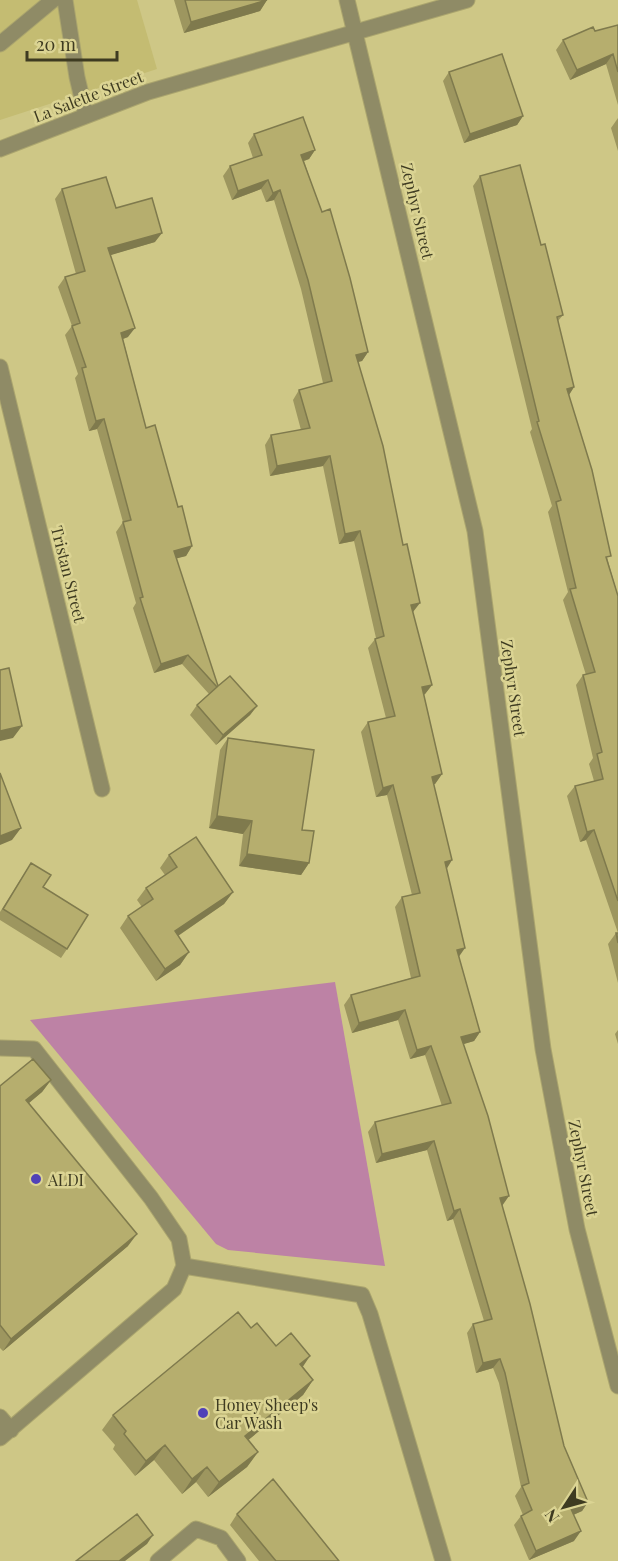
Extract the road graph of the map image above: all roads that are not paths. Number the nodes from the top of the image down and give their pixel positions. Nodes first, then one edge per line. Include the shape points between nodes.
1 (53, 0) edge
2 (65, 0) edge
3 (347, 0) edge
4 (467, 0) edge
5 (357, 33) junction
6 (0, 44) edge
7 (86, 116) junction
8 (0, 149) edge
9 (0, 367) edge
10 (102, 789) dead end
11 (0, 1048) edge
12 (184, 1266) junction
13 (618, 1386) edge
14 (0, 1417) edge
15 (6, 1434) edge
16 (158, 1561) edge
17 (238, 1561) edge
18 (443, 1561) edge

1 - 6 street
2 - 7 street
3 - 5 street, Zephyr Street
4 - 5 street, La Salette Street
5 - 7 street, La Salette Street via 148,92
5 - 13 street, Zephyr Street via 475,531 543,1049 577,1229
7 - 8 street, La Salette Street
9 - 10 street, Tristan Street
11 - 12 street via 34,1049 151,1198 179,1239
12 - 15 street via 174,1289
12 - 18 street via 362,1295
14 - 15 street
16 - 17 street via 195,1529 221,1538

